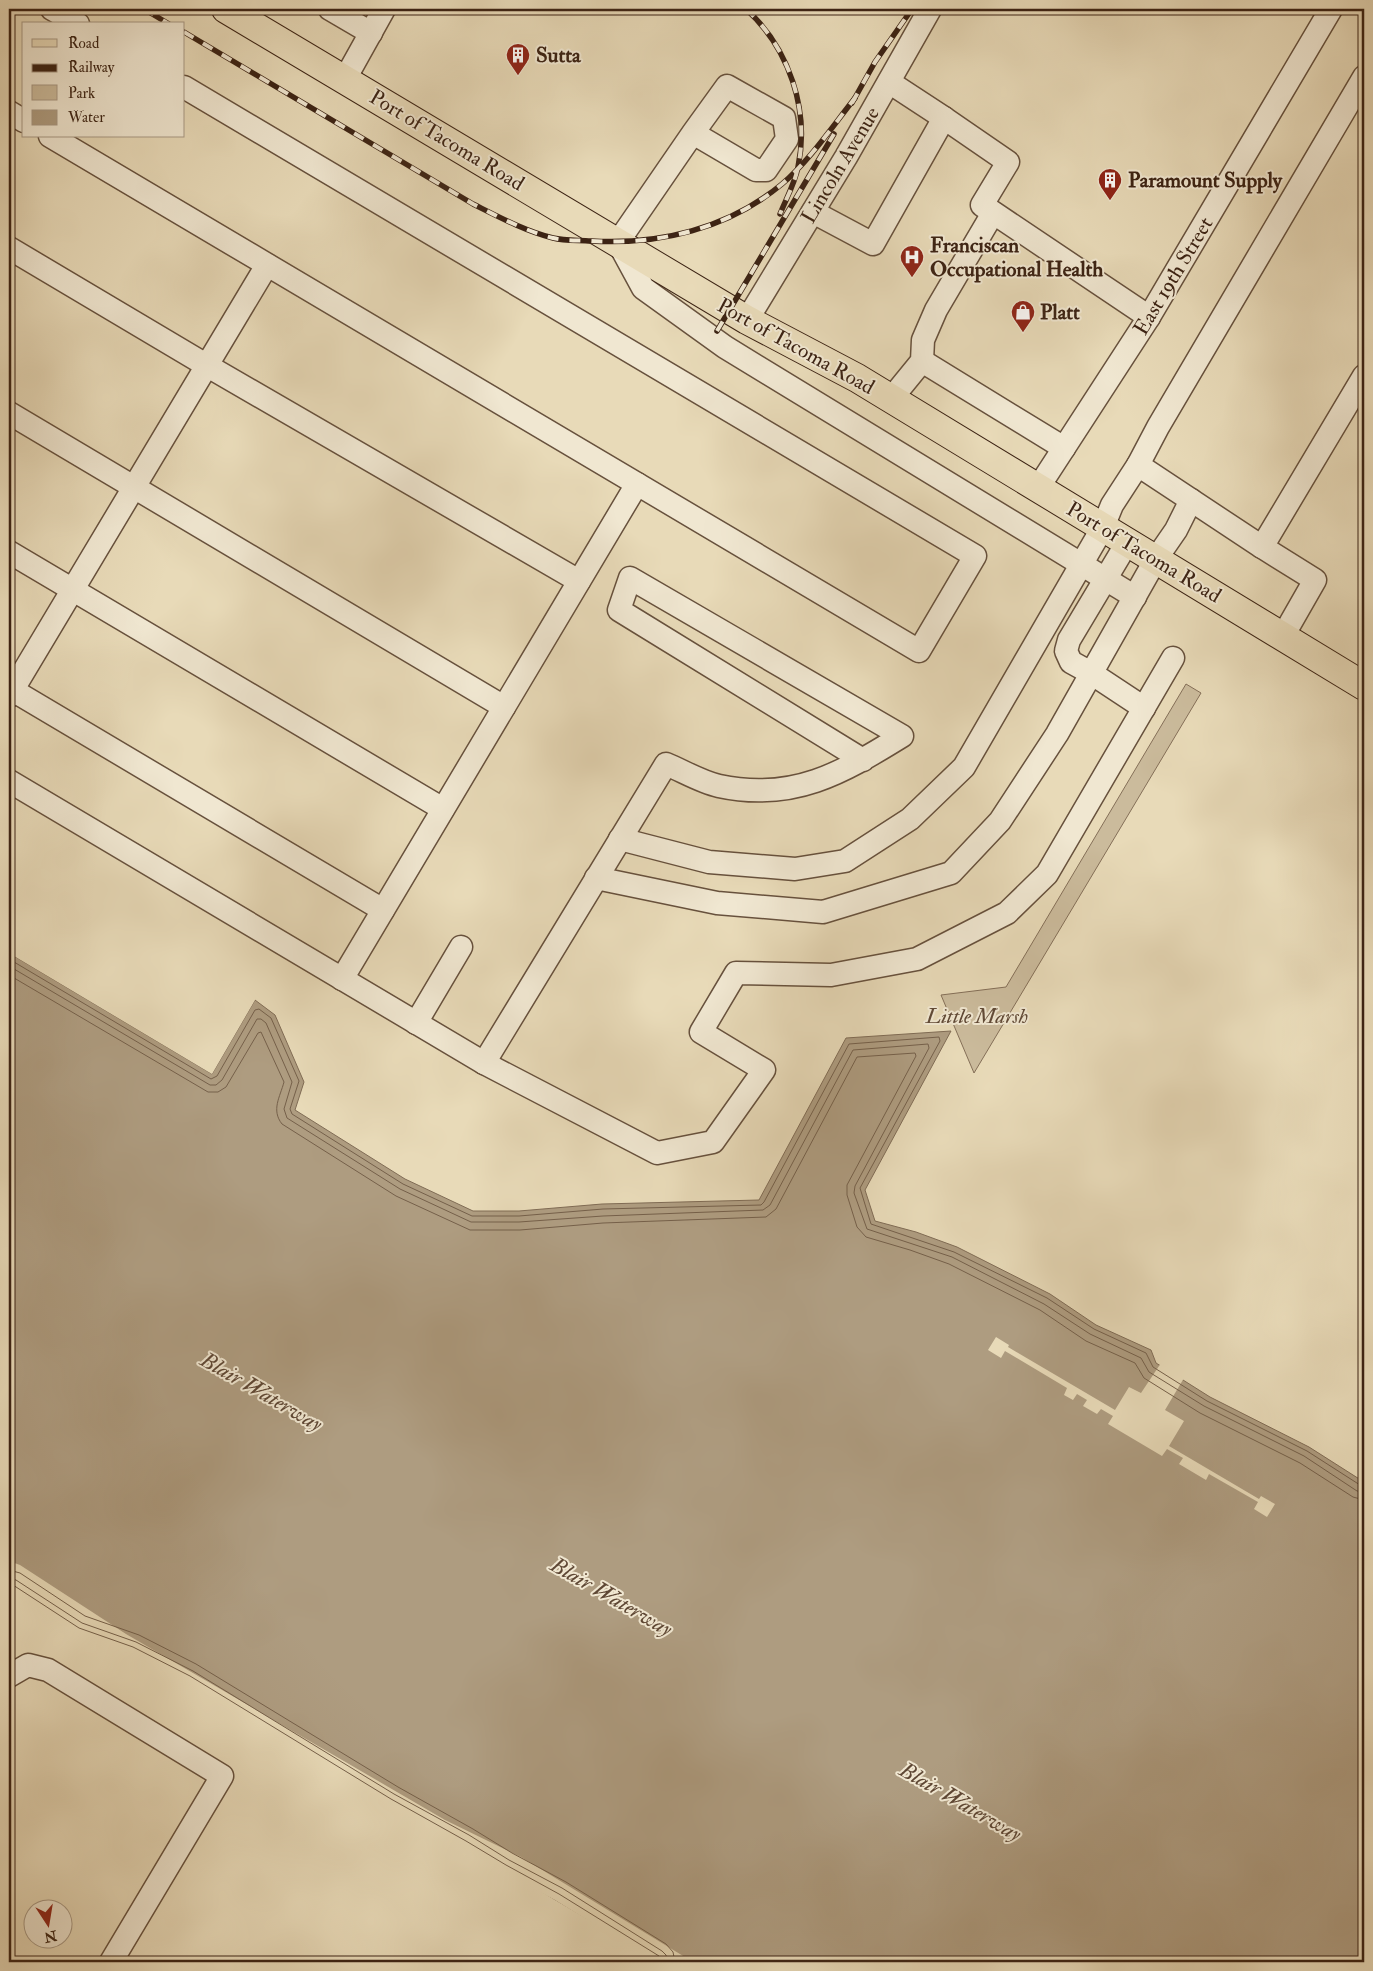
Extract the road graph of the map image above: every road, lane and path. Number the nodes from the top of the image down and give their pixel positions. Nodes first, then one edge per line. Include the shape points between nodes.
1 (52, 9) edge
2 (226, 9) edge
3 (330, 9) edge
4 (384, 9) edge
5 (930, 9) edge
6 (1331, 9) edge
7 (75, 22) edge
8 (370, 33) junction
9 (1364, 78) edge
10 (345, 79) junction
11 (889, 82) junction
12 (185, 87) edge
13 (9, 112) edge
14 (944, 118) junction
15 (22, 119) edge
16 (693, 133) dead end
17 (53, 138) edge
18 (813, 212) junction
19 (993, 212) junction
20 (618, 242) junction
21 (9, 248) edge
22 (267, 265) junction
23 (1149, 317) junction
24 (747, 320) junction
25 (922, 361) junction
26 (206, 365) junction
27 (1364, 376) edge
28 (891, 399) junction
29 (9, 413) edge
30 (1064, 448) junction
31 (1138, 465) junction
32 (637, 484) junction
33 (134, 487) junction
34 (1038, 488) junction
35 (1191, 500) junction
36 (1103, 527) junction
37 (1127, 543) junction
38 (1262, 548) junction
39 (9, 552) edge
40 (1156, 559) junction
41 (1080, 564) junction
42 (1105, 579) junction
43 (579, 581) junction
44 (72, 590) junction
45 (1135, 597) junction
46 (1283, 636) junction
47 (1173, 658) dead end
48 (1091, 673) junction
49 (1364, 686) edge
50 (10, 691) edge
51 (504, 707) junction
52 (1144, 708) junction
53 (863, 760) junction
54 (9, 781) edge
55 (442, 809) junction
56 (620, 839) junction
57 (596, 878) junction
58 (382, 910) junction
59 (461, 947) dead end
60 (342, 979) junction
61 (416, 1023) junction
62 (484, 1063) junction
63 (9, 1676) edge
64 (112, 1962) edge

1 - 7 street
2 - 10 main road, Port of Tacoma Road
3 - 8 street
4 - 8 street
5 - 11 street, Lincoln Avenue
6 - 23 street, East 19th Street
8 - 10 street
9 - 31 street
10 - 20 main road, Port of Tacoma Road
11 - 14 street
11 - 18 street, Lincoln Avenue
12 - 32 street via 976,556 919,651
13 - 15 street
14 - 18 street via 873,244
14 - 19 street via 1008,162 982,205
16 - 20 street
17 - 22 street
18 - 24 street, Lincoln Avenue
19 - 23 street
19 - 25 street via 936,310 923,340
20 - 24 main road, Port of Tacoma Road
20 - 41 street via 643,288 725,347
21 - 26 street
22 - 26 street
22 - 32 street
23 - 30 street, East 19th Street
24 - 28 main road, Port of Tacoma Road
25 - 28 street
25 - 30 street
26 - 33 street
26 - 43 street
27 - 38 street
28 - 34 main road, Port of Tacoma Road
29 - 33 street
30 - 34 street, East 19th Street
31 - 35 street
31 - 36 street via 1112,505
32 - 43 street
33 - 44 street
33 - 51 street
34 - 36 main road, Port of Tacoma Road
35 - 38 street
35 - 40 street
36 - 37 main road, Port of Tacoma Road
36 - 41 street
37 - 40 main road, Port of Tacoma Road
37 - 42 street
38 - 46 street via 1315,580
39 - 44 street
40 - 45 street
40 - 46 main road, Port of Tacoma Road
41 - 42 street
41 - 56 street via 964,766 910,819 845,861 795,869 709,862
42 - 45 street
42 - 48 street via 1069,640 1066,651 1070,662
43 - 51 street
44 - 50 street
44 - 55 street
45 - 48 street
46 - 49 main road, Port of Tacoma Road
47 - 52 street
48 - 52 street
48 - 57 street via 1057,734 1000,821 951,873 823,912 717,904
50 - 58 street
51 - 55 street
52 - 62 street via 1047,874 1007,913 917,959 831,975 736,973 701,1032 764,1070 713,1142 656,1152
53 - 53 street via 902,736 630,578 619,610
53 - 56 street via 818,781 768,792 718,786 666,764
54 - 60 street
55 - 58 street
56 - 57 street
57 - 62 street
58 - 60 street
59 - 61 street
60 - 61 street
61 - 62 street
63 - 64 street via 28,1665 48,1670 222,1776

